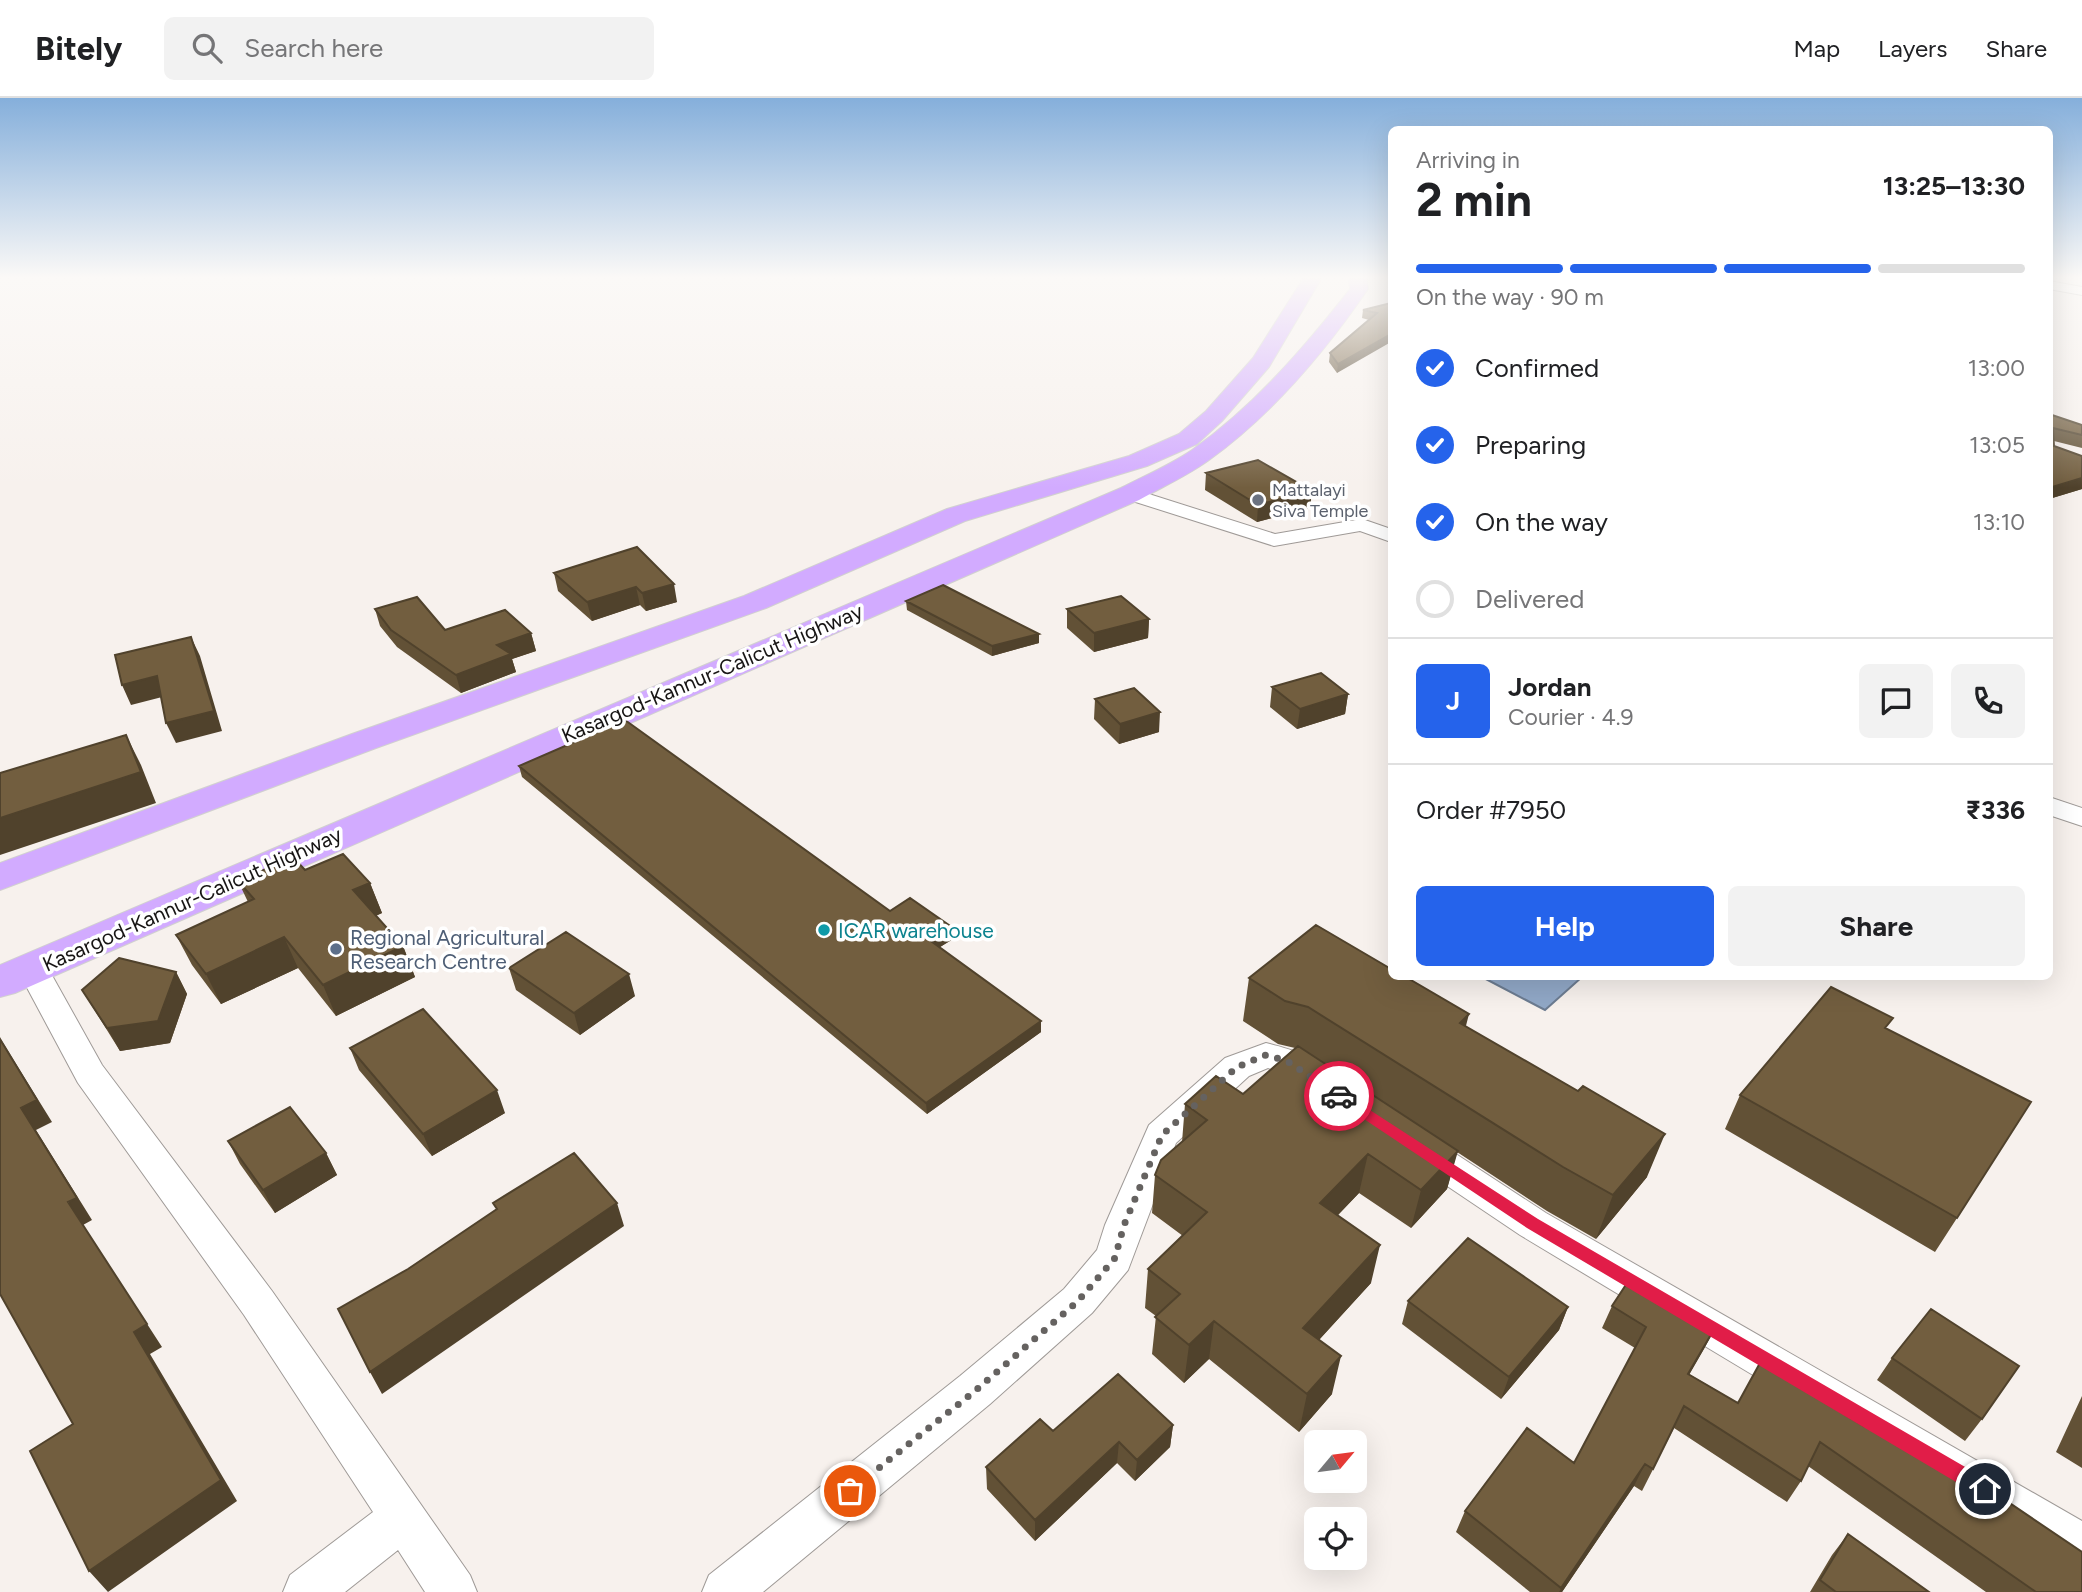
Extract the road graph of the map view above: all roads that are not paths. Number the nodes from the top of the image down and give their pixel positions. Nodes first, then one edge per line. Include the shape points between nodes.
1 (1269, 349) edge
2 (1314, 349) edge
3 (1130, 494) junction
4 (1388, 535) edge
5 (2053, 807) edge
6 (2082, 818) edge
7 (0, 877) edge
8 (16, 976) edge
9 (1342, 1098) edge
10 (1387, 1128) edge
11 (403, 1517) junction
12 (2082, 1547) edge
13 (307, 1592) edge
14 (453, 1592) edge
15 (726, 1592) edge

1 - 7 highway via 1214,416 1188,439 1138,461 956,515 755,602
2 - 3 highway, Kasargod-Kannur-Calicut Highway via 1279,388 1199,456
3 - 4 street via 1274,540 1362,525
3 - 8 highway, Kasargod-Kannur-Calicut Highway
5 - 6 street
8 - 11 street via 258,1303
9 - 15 street via 1287,1061 1266,1055 1237,1067 1162,1135 1115,1258 1078,1301 975,1391
10 - 12 street via 1533,1224
11 - 13 street
11 - 14 street

